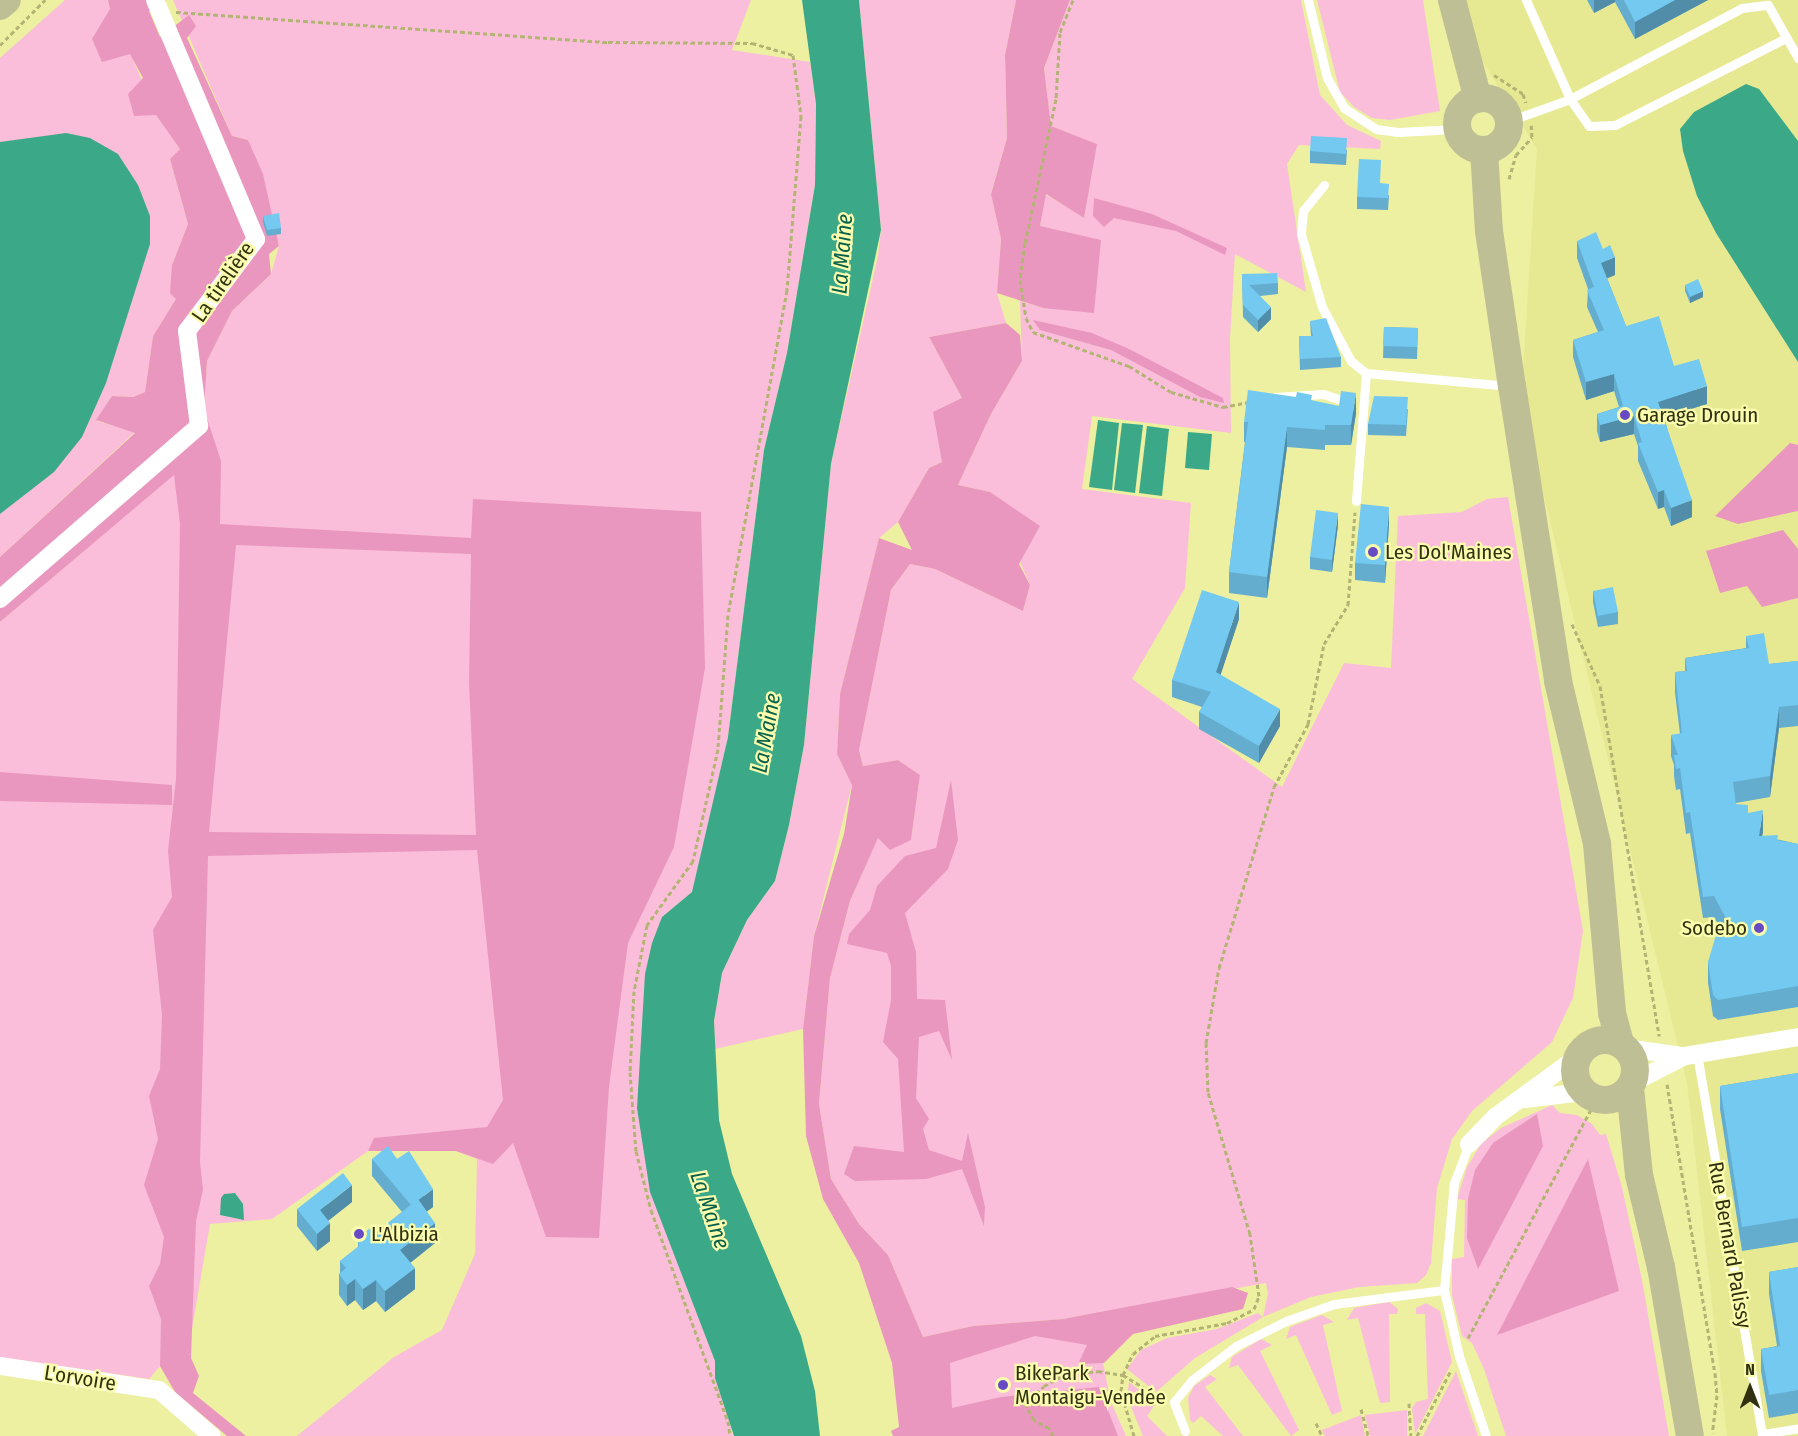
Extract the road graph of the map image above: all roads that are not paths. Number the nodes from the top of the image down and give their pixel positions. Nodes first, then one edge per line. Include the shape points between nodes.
1 (7, 0) edge
2 (1308, 0) edge
3 (1452, 0) edge
4 (1526, 0) edge
5 (1772, 2) edge
6 (0, 6) edge
7 (157, 6) edge
8 (1786, 38) junction
9 (1798, 58) edge
10 (1478, 99) junction
11 (1570, 99) junction
12 (1519, 118) junction
13 (1457, 129) junction
14 (1484, 150) junction
15 (1324, 185) dead end
16 (1366, 373) junction
17 (1512, 386) junction
18 (1263, 400) edge
19 (1364, 407) junction
20 (1356, 501) road end
21 (0, 599) edge
22 (1605, 914) junction
23 (1798, 1037) edge
24 (1623, 1045) junction
25 (1582, 1051) junction
26 (1691, 1055) junction
27 (1663, 1059) junction
28 (1631, 1085) junction
29 (1590, 1096) junction
30 (1524, 1100) junction
31 (1469, 1144) joint
32 (1639, 1175) junction
33 (1444, 1290) junction
34 (0, 1366) edge
35 (1798, 1428) edge
36 (1185, 1431) dead end
37 (1762, 1435) edge
38 (212, 1436) edge
39 (1486, 1436) edge
40 (1690, 1436) edge

1 - 6 main road
2 - 13 lane via 1327,78 1344,108 1376,129
3 - 10 main road
4 - 11 lane
5 - 8 lane
5 - 11 lane via 1742,8
7 - 21 street, La tirelière via 256,239 187,331 199,426
8 - 9 lane
8 - 11 lane via 1615,125 1589,126
10 - 12 main road via 1494,101
10 - 13 main road via 1464,107
11 - 12 lane
12 - 14 main road via 1506,138
13 - 14 main road via 1470,147
14 - 17 main road via 1489,231
15 - 16 lane via 1303,211 1301,234 1322,307 1351,361
16 - 17 lane
16 - 19 lane
17 - 22 main road via 1558,681 1597,844
18 - 19 lane via 1323,394
19 - 20 lane
22 - 24 main road via 1612,1013
22 - 25 main road
23 - 26 street
24 - 25 main road via 1604,1039
24 - 27 street
24 - 28 main road via 1635,1064
25 - 29 main road via 1575,1076
25 - 30 street
26 - 27 street
26 - 37 lane, Rue Bernard Palissy
27 - 28 street
28 - 29 main road via 1615,1098
28 - 32 main road
29 - 30 street
29 - 32 main road
30 - 31 street via 1495,1117
31 - 33 lane via 1454,1183
32 - 40 main road via 1661,1267
33 - 36 lane via 1373,1296 1286,1321 1228,1351 1192,1380 1174,1402
33 - 39 lane via 1459,1356
34 - 38 street, L'orvoire via 159,1390
35 - 37 lane

